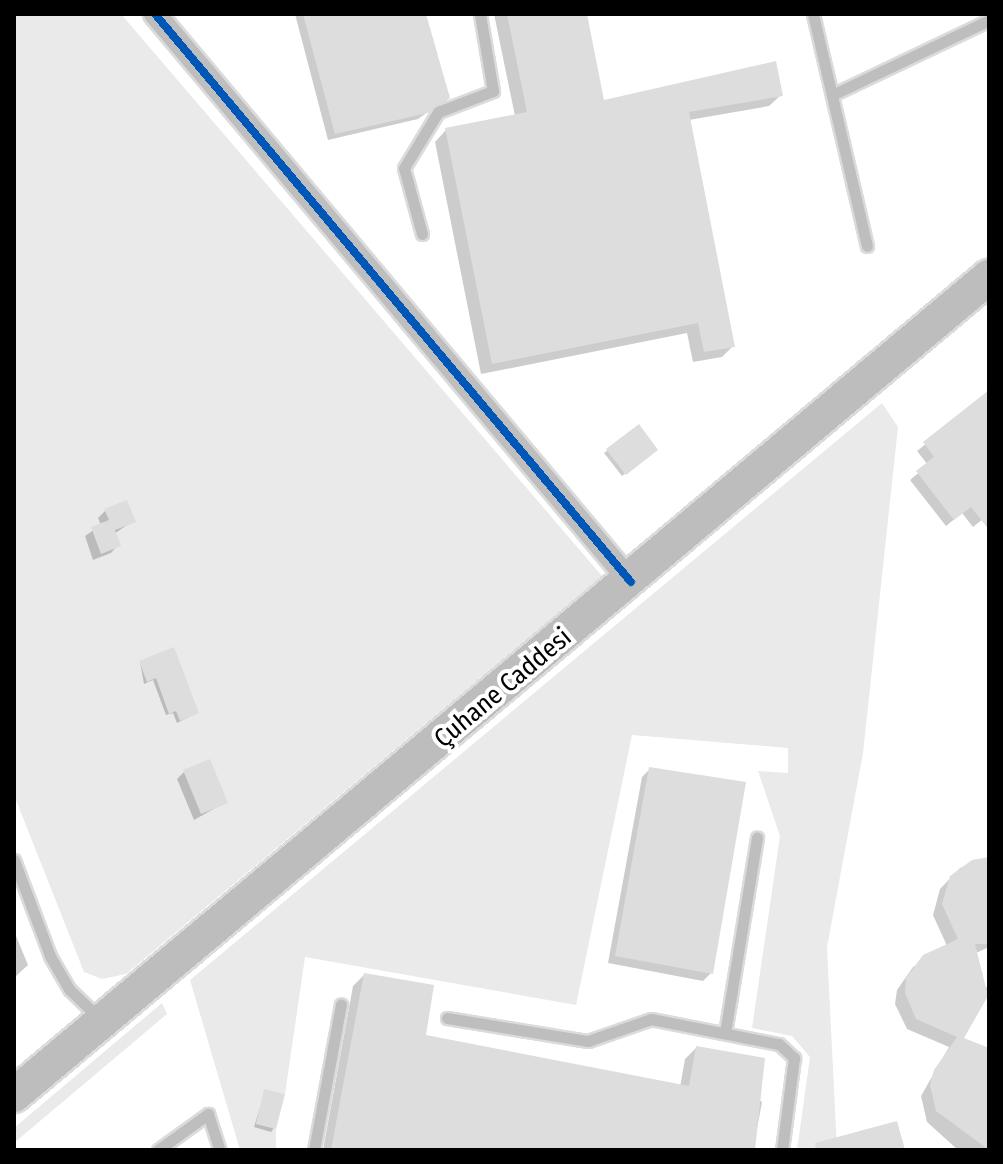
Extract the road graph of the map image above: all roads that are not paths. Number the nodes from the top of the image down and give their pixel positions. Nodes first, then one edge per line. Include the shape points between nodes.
1 (155, 14) edge
2 (480, 14) edge
3 (813, 14) edge
4 (989, 20) edge
5 (832, 95) junction
6 (422, 234) dead end
7 (867, 246) dead end
8 (989, 277) edge
9 (631, 582) junction
10 (757, 838) dead end
11 (14, 860) edge
12 (341, 1004) dead end
13 (447, 1018) dead end
14 (102, 1022) junction
15 (725, 1033) junction
16 (14, 1095) edge
17 (158, 1150) edge
18 (220, 1150) edge
19 (314, 1150) edge
20 (782, 1150) edge

1 - 9 street
2 - 6 lane via 493,91 438,112 404,168
3 - 5 lane
4 - 5 lane
5 - 7 lane
8 - 9 main road, Çuhane Caddesi
9 - 14 main road, Çuhane Caddesi
10 - 15 lane
11 - 14 lane via 50,956 70,990
12 - 19 lane
13 - 15 lane via 588,1041 651,1019
14 - 16 main road, Çuhane Caddesi
15 - 20 lane via 779,1044 794,1058
17 - 18 lane via 208,1114

